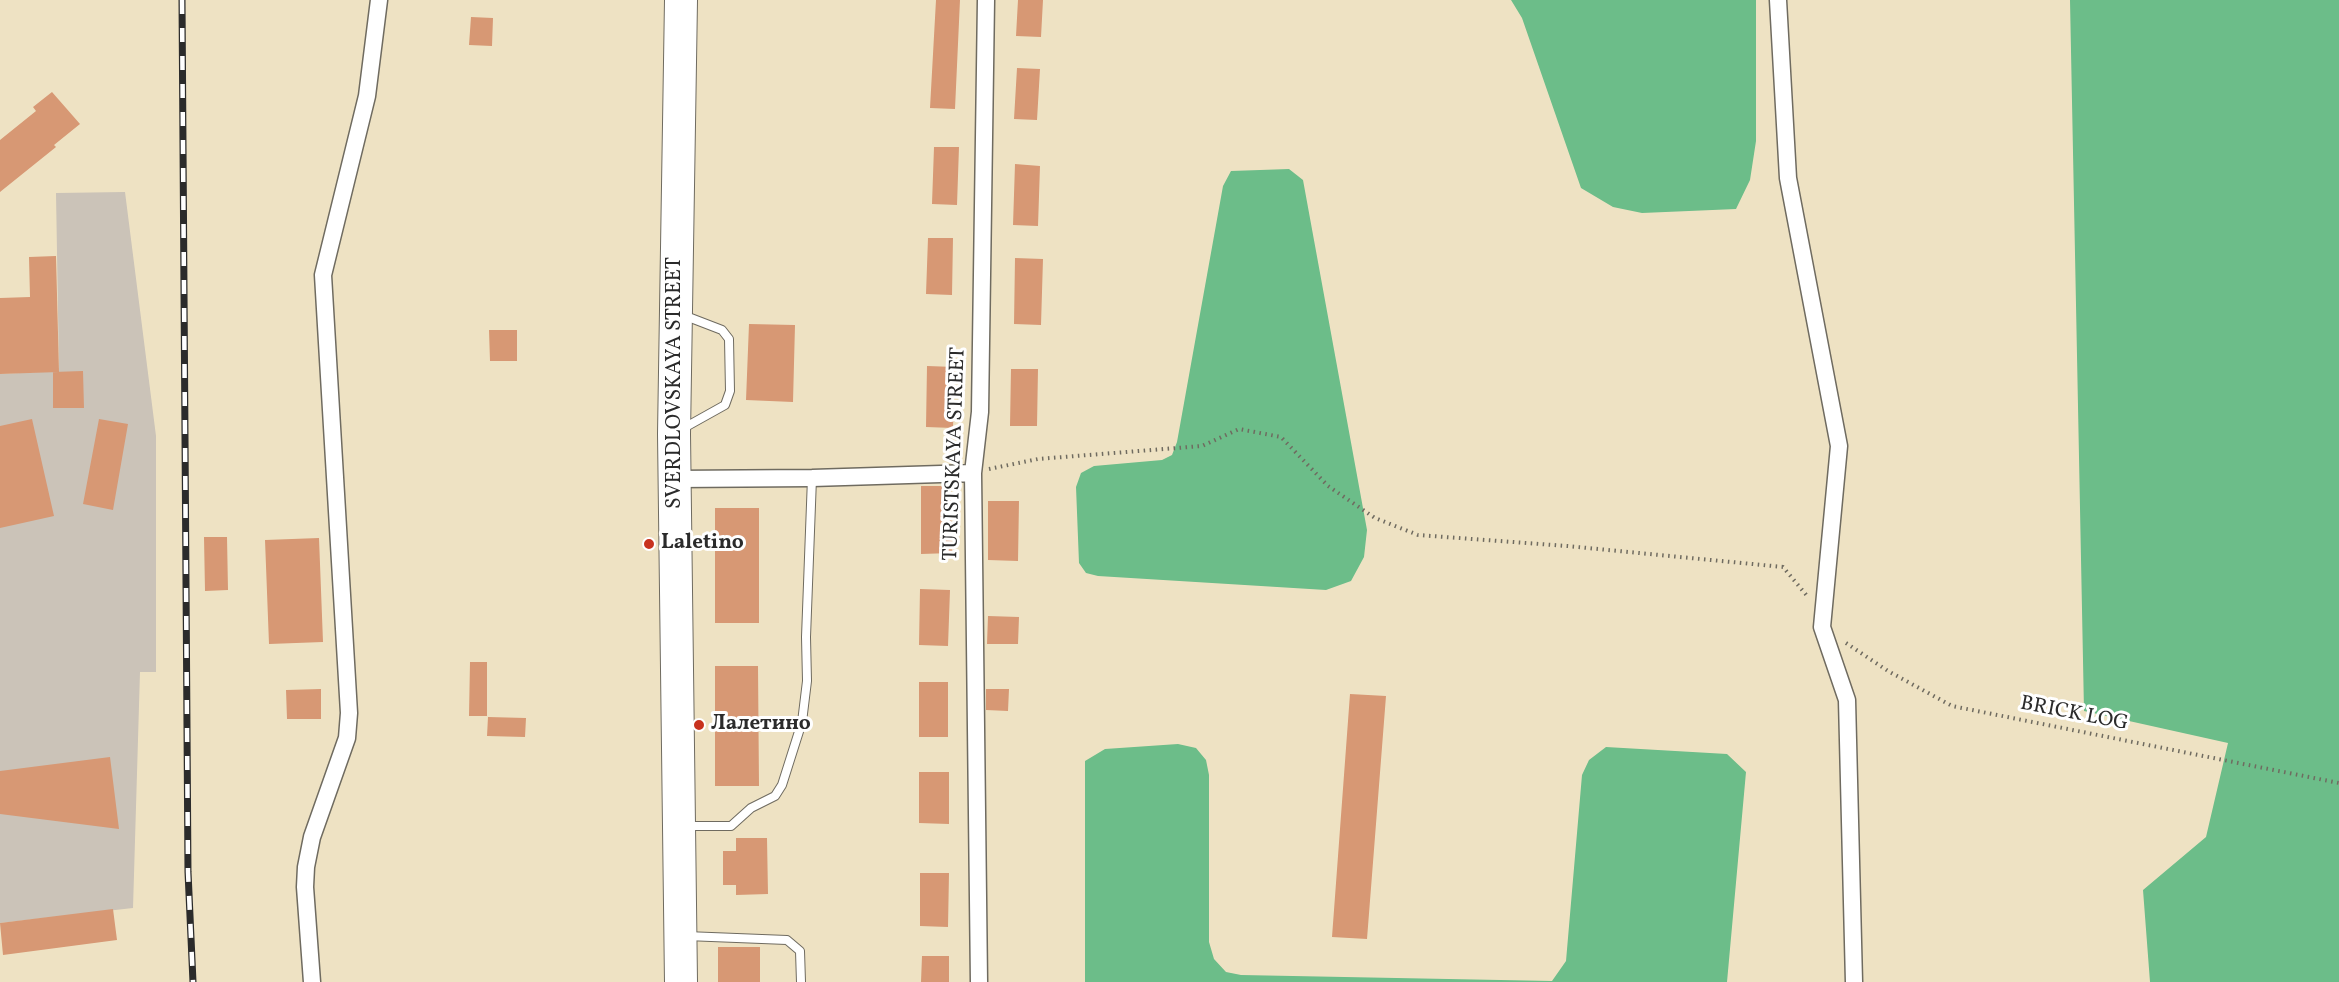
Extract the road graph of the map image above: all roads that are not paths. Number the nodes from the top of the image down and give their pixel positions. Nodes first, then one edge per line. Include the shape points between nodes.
1 (380, 0) edge
2 (681, 0) edge
3 (986, 0) edge
4 (1778, 0) edge
5 (675, 312) junction
6 (674, 434) junction
7 (973, 473) junction
8 (675, 478) junction
9 (812, 478) junction
10 (679, 826) junction
11 (680, 936) junction
12 (312, 982) edge
13 (681, 982) edge
14 (801, 982) edge
15 (980, 982) edge
16 (1854, 982) edge

1 - 12 street via 367,96 323,275 349,713 347,738 312,837 306,867
2 - 5 highway, SVERDLOVSKAYA STREET
3 - 7 street, TURISTSKAYA STREET via 980,412
4 - 16 street via 1788,178 1839,446 1822,627 1847,700
5 - 6 highway, SVERDLOVSKAYA STREET
5 - 6 lane via 722,330 729,339 730,391 725,405
6 - 8 highway, SVERDLOVSKAYA STREET
7 - 9 street
7 - 15 street, TURISTSKAYA STREET
8 - 9 street
8 - 10 highway, SVERDLOVSKAYA STREET
9 - 10 lane via 807,681 801,722 782,786 775,796 751,808 731,826
10 - 11 highway, SVERDLOVSKAYA STREET
11 - 13 highway, SVERDLOVSKAYA STREET
11 - 14 lane via 787,940 800,951

